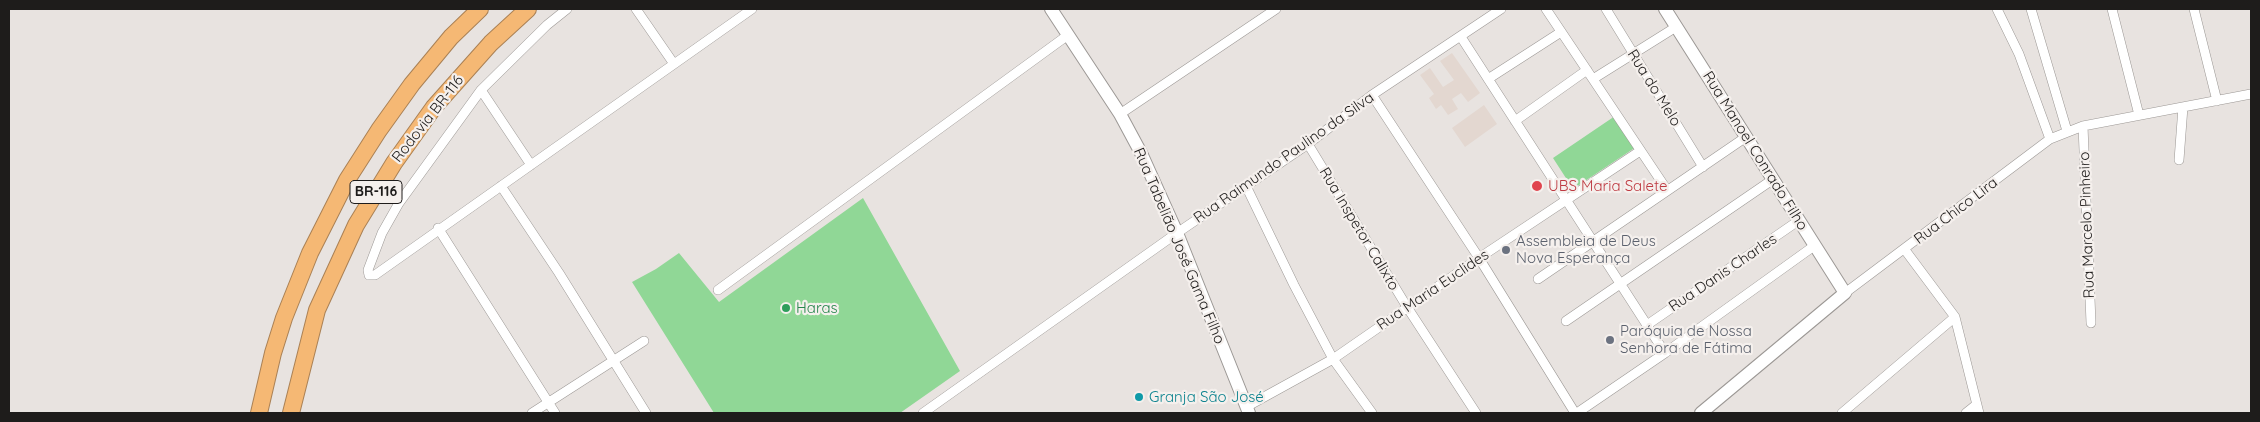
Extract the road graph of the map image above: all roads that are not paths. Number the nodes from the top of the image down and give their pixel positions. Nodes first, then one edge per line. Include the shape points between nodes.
1 (480, 9) edge
2 (528, 9) edge
3 (567, 9) edge
4 (636, 9) edge
5 (752, 9) edge
6 (1051, 9) edge
7 (1276, 9) edge
8 (1501, 9) edge
9 (1546, 9) edge
10 (1606, 9) edge
11 (1665, 9) edge
12 (1997, 9) edge
13 (2031, 9) edge
14 (2112, 9) edge
15 (2194, 9) edge
16 (1676, 27) junction
17 (1561, 32) junction
18 (1068, 35) junction
19 (1461, 37) junction
20 (1633, 54) junction
21 (674, 64) junction
22 (1587, 70) junction
23 (1488, 79) junction
24 (1593, 79) junction
25 (481, 90) junction
26 (2251, 94) edge
27 (1372, 95) junction
28 (2217, 101) junction
29 (2184, 107) junction
30 (1120, 114) junction
31 (2139, 115) junction
32 (1515, 121) junction
33 (2084, 126) junction
34 (2067, 131) junction
35 (1746, 138) junction
36 (2050, 139) junction
37 (1308, 144) junction
38 (1640, 151) junction
39 (2180, 160) dead end
40 (531, 165) junction
41 (1703, 167) junction
42 (1772, 180) junction
43 (501, 186) junction
44 (1246, 186) junction
45 (1667, 190) junction
46 (1566, 200) junction
47 (1798, 221) junction
48 (438, 228) junction
49 (1177, 233) junction
50 (1593, 241) junction
51 (1814, 246) junction
52 (1905, 250) junction
53 (1479, 258) junction
54 (1538, 278) dead end
55 (1620, 284) junction
56 (718, 290) dead end
57 (1845, 293) junction
58 (1407, 307) junction
59 (1955, 317) junction
60 (1566, 321) dead end
61 (2091, 323) dead end
62 (1647, 325) junction
63 (644, 341) dead end
64 (1666, 353) junction
65 (1333, 359) junction
66 (613, 362) junction
67 (548, 402) junction
68 (1978, 409) edge
69 (1248, 410) edge
70 (259, 413) edge
71 (291, 413) edge
72 (532, 413) edge
73 (555, 413) edge
74 (646, 413) edge
75 (923, 413) edge
76 (1372, 413) edge
77 (1476, 413) edge
78 (1576, 413) edge
79 (1701, 413) edge
80 (1842, 413) edge
81 (1966, 413) edge

1 - 70 highway, Rodovia BR-116 / BR-116 via 412,84 347,180 310,253 284,318
2 - 71 highway, Rodovia BR-116 / BR-116 via 468,67 434,107 356,225 317,310
3 - 25 street
4 - 21 street
5 - 21 street
6 - 18 street, Rua Tabelião José Gama Filho
7 - 30 street
8 - 19 street, Rua Raimundo Paulino da Silva
9 - 17 street
10 - 20 street, Rua do Melo
11 - 16 street, Rua Manoel Conrado Filho
12 - 36 street via 2019,54
13 - 34 street
14 - 31 street
15 - 28 street
16 - 20 street
16 - 35 street, Rua Manoel Conrado Filho
17 - 22 street
17 - 23 street
18 - 30 street, Rua Tabelião José Gama Filho
18 - 56 street
19 - 23 street
19 - 27 street, Rua Raimundo Paulino da Silva
20 - 24 street
20 - 41 street, Rua do Melo
21 - 40 street
22 - 24 street
22 - 32 street
23 - 32 street
24 - 38 street
25 - 40 street
25 - 48 street via 396,208 382,233 369,275 375,275
26 - 28 street, Rua Chico Lira
27 - 37 street, Rua Raimundo Paulino da Silva
27 - 53 street
28 - 29 street, Rua Chico Lira
29 - 31 street, Rua Chico Lira
29 - 39 street
30 - 49 street, Rua Tabelião José Gama Filho
31 - 33 street, Rua Chico Lira
32 - 46 street
33 - 34 street, Rua Chico Lira
33 - 61 street, Rua Marcelo Pinheiro
34 - 36 street, Rua Chico Lira
35 - 41 street
35 - 42 street, Rua Manoel Conrado Filho
36 - 52 street, Rua Chico Lira
37 - 44 street, Rua Raimundo Paulino da Silva
37 - 58 street, Rua Inspetor Calixto
38 - 45 street
38 - 46 street, Rua Maria Euclides
40 - 43 street
41 - 45 street
42 - 47 street, Rua Manoel Conrado Filho
42 - 55 street
43 - 48 street
43 - 66 street
44 - 49 street, Rua Raimundo Paulino da Silva
44 - 65 street
45 - 50 street
46 - 50 street
46 - 53 street, Rua Maria Euclides
47 - 51 street, Rua Manoel Conrado Filho
47 - 62 street, Rua Danis Charles
48 - 67 street
49 - 69 street, Rua Tabelião José Gama Filho
49 - 75 street, Rua Raimundo Paulino da Silva
50 - 54 street
50 - 55 street
51 - 57 street, Rua Manoel Conrado Filho
51 - 64 street
52 - 57 street, Rua Chico Lira
52 - 59 street
53 - 58 street, Rua Maria Euclides
53 - 78 street
55 - 60 street
55 - 62 street
57 - 79 street, Rua Chico Lira
58 - 65 street, Rua Maria Euclides
58 - 77 street, Rua Inspetor Calixto
59 - 68 street
59 - 80 street
62 - 64 street
63 - 66 street
64 - 78 street
65 - 69 street, Rua Maria Euclides
65 - 76 street
66 - 67 street
66 - 74 street
67 - 72 street
67 - 73 street
68 - 81 street

